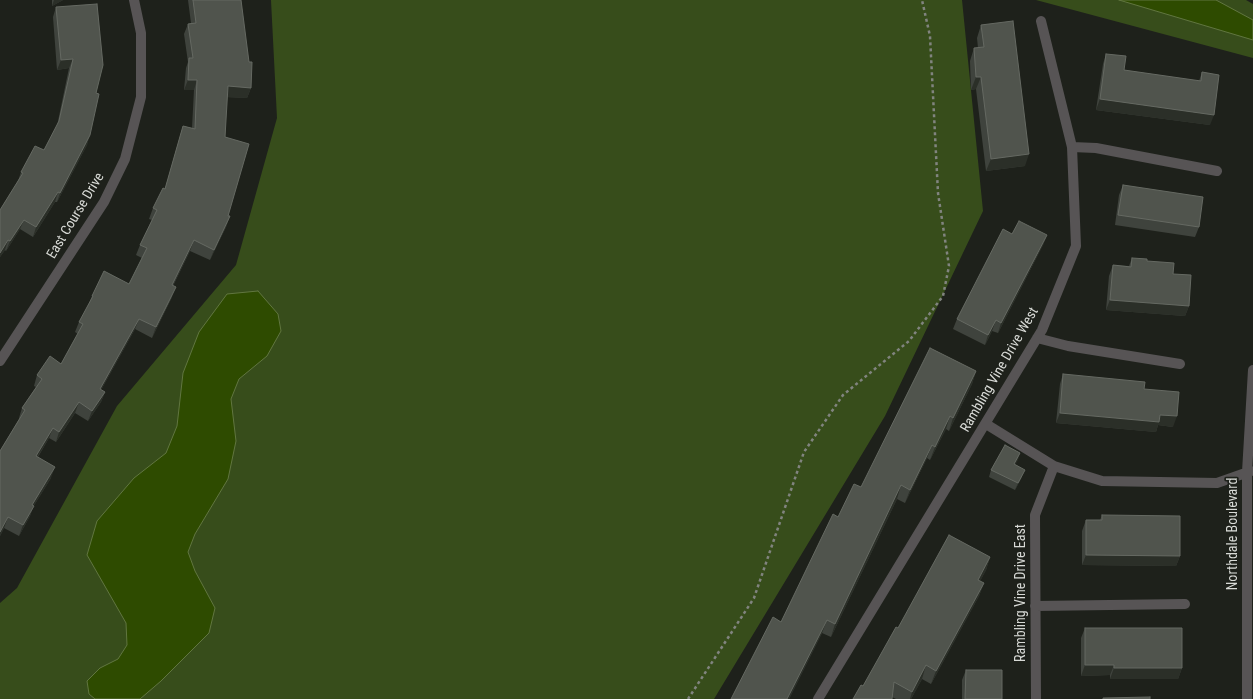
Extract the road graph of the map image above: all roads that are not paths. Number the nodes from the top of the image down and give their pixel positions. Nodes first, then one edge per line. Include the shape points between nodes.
1 (134, 0) edge
2 (1041, 21) dead end
3 (1072, 147) junction
4 (1217, 171) dead end
5 (1038, 338) junction
6 (0, 361) edge
7 (1180, 364) dead end
8 (1253, 370) edge
9 (986, 424) junction
10 (1054, 466) junction
11 (1250, 471) edge
12 (1185, 604) dead end
13 (1035, 606) junction
14 (818, 699) edge
15 (1036, 699) edge
16 (1247, 699) edge

1 - 6 street, East Course Drive via 141,33 141,97 125,159 104,202
2 - 3 street, Rambling Vine Drive West
3 - 4 street via 1096,148
3 - 5 street, Rambling Vine Drive West via 1076,246
5 - 7 street via 1068,346
5 - 9 street, Rambling Vine Drive West
8 - 11 street, Northdale Boulevard
9 - 10 street
9 - 14 street, Rambling Vine Drive West
10 - 11 street via 1102,481 1217,483
10 - 13 street, Rambling Vine Drive East via 1035,515
11 - 16 street, Northdale Boulevard
12 - 13 street
13 - 15 street, Rambling Vine Drive East

